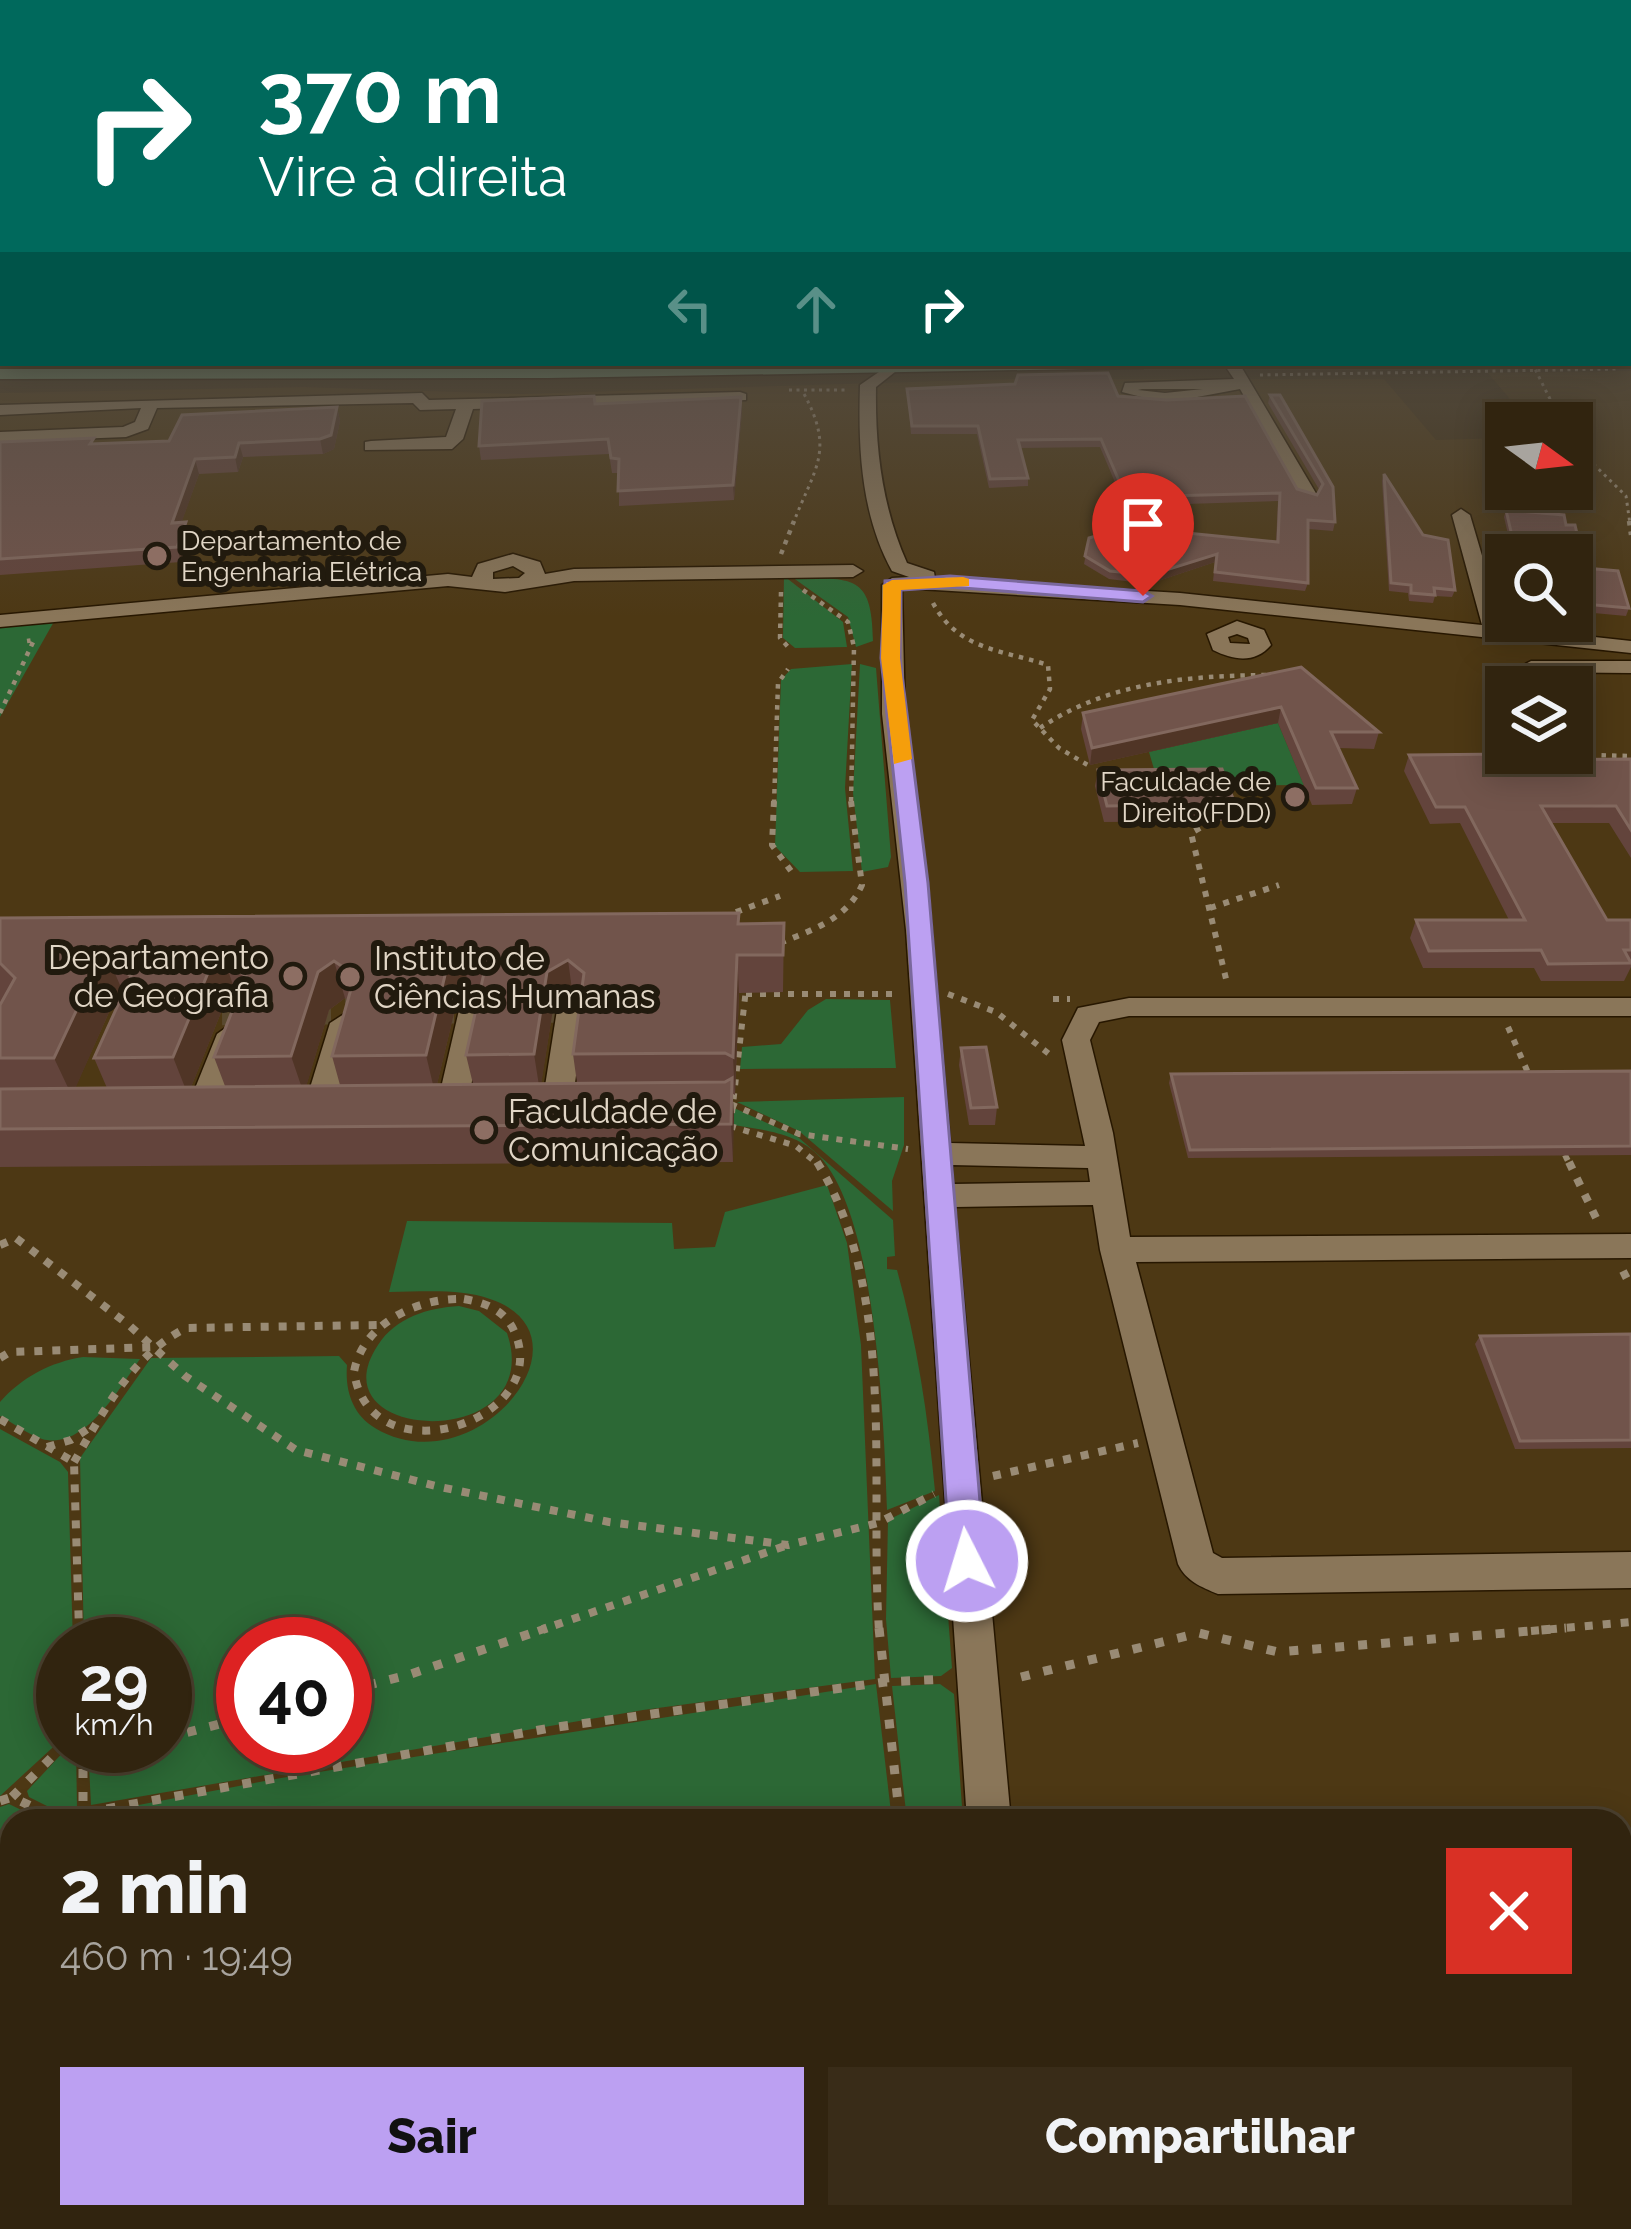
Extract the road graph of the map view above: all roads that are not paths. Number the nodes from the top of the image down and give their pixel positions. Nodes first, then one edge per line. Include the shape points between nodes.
1 (179, 409) edge
2 (419, 409) edge
3 (464, 409) edge
4 (869, 409) edge
5 (1256, 409) edge
6 (0, 410) edge
7 (60, 421) junction
8 (0, 424) edge
9 (0, 437) edge
10 (371, 446) dead end
11 (409, 448) junction
12 (1308, 495) edge
13 (1461, 515) dead end
14 (882, 533) junction
15 (487, 578) junction
16 (528, 578) junction
17 (883, 578) junction
18 (950, 582) junction
19 (1485, 600) edge
20 (0, 622) edge
21 (1485, 631) edge
22 (1585, 642) edge
23 (1631, 647) edge
24 (1593, 667) edge
25 (1631, 667) edge
26 (1631, 1006) edge
27 (472, 1010) edge
28 (571, 1010) dead end
29 (347, 1011) edge
30 (239, 1012) edge
31 (486, 1105) edge
32 (556, 1105) edge
33 (319, 1107) edge
34 (236, 1108) edge
35 (933, 1154) junction
36 (1101, 1157) junction
37 (1108, 1193) junction
38 (938, 1196) junction
39 (1631, 1246) edge
40 (1117, 1250) junction
41 (1631, 1570) edge
42 (988, 1809) edge

1 - 7 street
2 - 11 street
3 - 11 street via 454,439
4 - 14 street
5 - 12 street
6 - 7 street
7 - 8 street
7 - 9 street
10 - 11 street
13 - 19 street
14 - 17 street
14 - 17 street
15 - 16 street via 506,595
15 - 16 street via 513,560
15 - 20 street
16 - 17 street
17 - 18 street
17 - 18 street
17 - 35 street via 916,883
18 - 21 street via 1243,617
22 - 23 street
24 - 25 street
26 - 36 street via 1130,1007 1088,1016 1076,1040
27 - 31 street via 441,1106
28 - 32 street
29 - 33 street
30 - 34 street via 190,1108
35 - 36 street
35 - 38 street
36 - 37 street
37 - 38 street
37 - 40 street
38 - 42 street
39 - 40 street
40 - 41 street via 1197,1564 1218,1576

